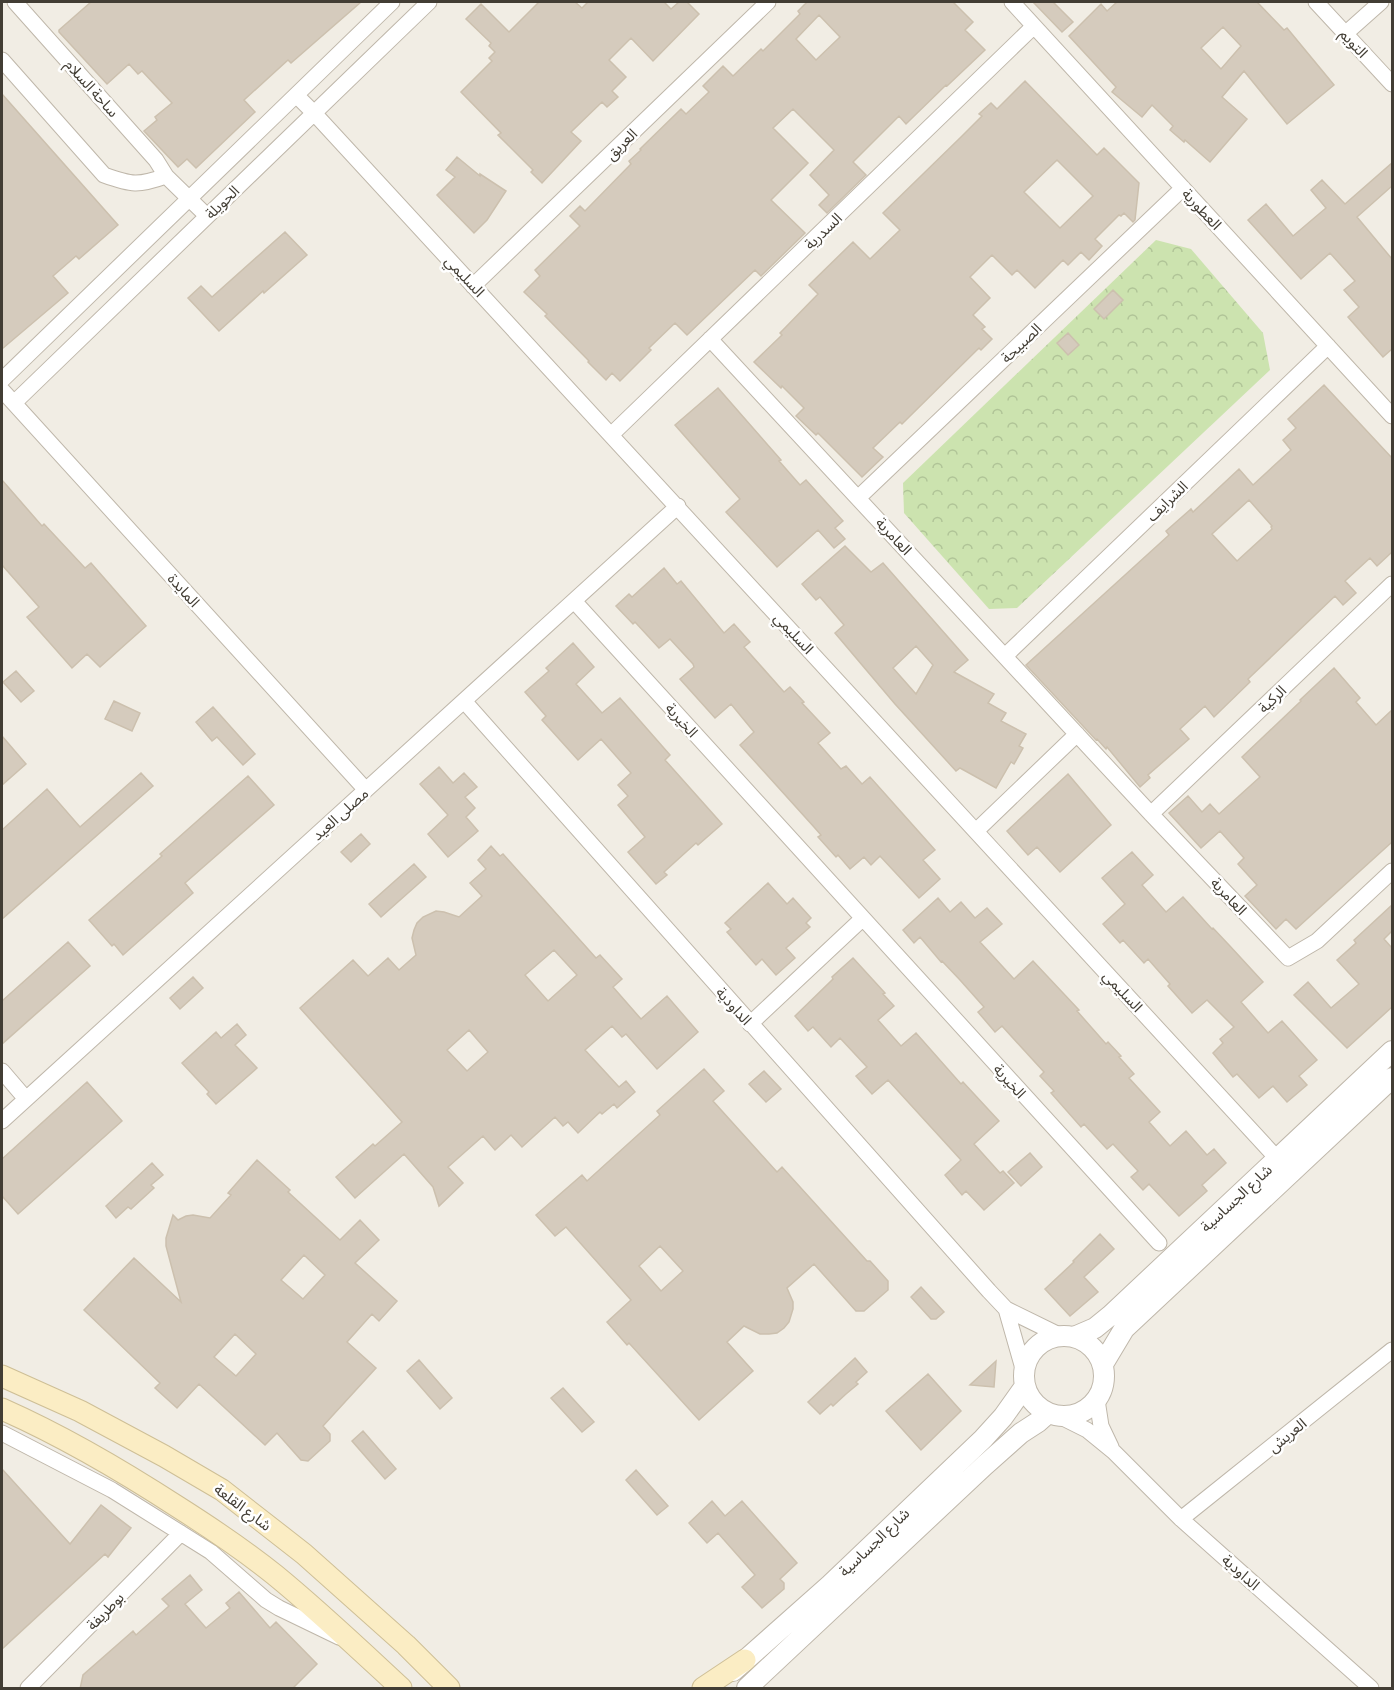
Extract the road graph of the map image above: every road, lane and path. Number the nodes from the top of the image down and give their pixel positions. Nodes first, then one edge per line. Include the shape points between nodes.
1 (15, 2) edge
2 (392, 2) edge
3 (429, 2) edge
4 (768, 2) edge
5 (1012, 2) edge
6 (1316, 2) edge
7 (1381, 2) edge
8 (1034, 26) junction
9 (1346, 34) junction
10 (2, 60) edge
11 (1392, 84) edge
12 (296, 95) junction
13 (314, 113) junction
14 (166, 176) junction
15 (1183, 188) junction
16 (188, 199) junction
17 (207, 216) junction
18 (473, 286) junction
19 (710, 339) junction
20 (1328, 346) junction
21 (2, 380) edge
22 (2, 390) edge
23 (14, 403) junction
24 (1392, 416) edge
25 (611, 435) junction
26 (858, 498) junction
27 (678, 506) junction
28 (1392, 584) edge
29 (574, 601) junction
30 (1005, 656) junction
31 (464, 701) junction
32 (1077, 734) junction
33 (366, 790) junction
34 (1151, 814) junction
35 (976, 831) junction
36 (1392, 871) edge
37 (862, 919) junction
38 (750, 1024) junction
39 (1392, 1051) edge
40 (2, 1071) edge
41 (1392, 1078) edge
42 (26, 1099) junction
43 (2, 1121) edge
44 (1284, 1166) junction
45 (1159, 1243) dead end
46 (1006, 1309) junction
47 (1068, 1336) junction
48 (1392, 1350) edge
49 (1103, 1364) junction
50 (2, 1376) edge
51 (1024, 1379) junction
52 (1097, 1400) junction
53 (2, 1409) edge
54 (1054, 1415) junction
55 (2, 1433) edge
56 (1114, 1452) junction
57 (1181, 1519) junction
58 (181, 1533) junction
59 (353, 1644) junction
60 (745, 1660) junction
61 (45, 1683) edge
62 (28, 1689) edge
63 (401, 1689) edge
64 (449, 1689) edge
65 (703, 1689) edge
66 (713, 1689) edge
67 (747, 1689) edge
68 (1371, 1689) edge

1 - 14 street, ساحة السلام
2 - 12 street, الحويلة
3 - 13 street, الحويلة
4 - 18 street, العريق
5 - 8 street, العطورية
6 - 9 street, التويم
7 - 9 street
8 - 15 street, العطورية
8 - 19 street, السدرية
9 - 11 street, التويم
10 - 14 street via 104,175 137,184
12 - 13 street, السليمي
12 - 16 street, الحويلة
13 - 17 street, الحويلة
13 - 18 street, السليمي
14 - 16 street, ساحة السلام
15 - 20 street, العطورية
15 - 26 street, الصبيحة
16 - 17 street, ساحة السلام
16 - 21 street, الحويلة
17 - 23 street, الحويلة
18 - 25 street, السليمي
19 - 25 street, السدرية
19 - 26 street, العامرية
20 - 24 street, العطورية
20 - 30 street, الشرايف
22 - 23 street, المايدة
23 - 33 street, المايدة
25 - 27 street, السليمي
26 - 30 street, العامرية
27 - 29 street, مصلى العيد
27 - 35 street, السليمي
28 - 34 street, الركية
29 - 31 street, مصلى العيد
29 - 37 street, الخيرية
30 - 32 street, العامرية
31 - 33 street, مصلى العيد
31 - 38 street, الداودية
32 - 34 street, العامرية
32 - 35 street
33 - 42 street, مصلى العيد
34 - 36 street, العامرية via 1287,958 1317,941
35 - 44 street, السليمي
37 - 38 street
37 - 45 street, الخيرية
38 - 46 street, الداودية
39 - 44 street, شارع الجساسية
40 - 42 street
41 - 44 street, شارع الجساسية
42 - 43 street, مصلى العيد
44 - 47 street, شارع الجساسية via 1095,1328
44 - 49 street, شارع الجساسية via 1124,1329
46 - 47 street, الداودية
46 - 51 street, الداودية
47 - 49 street via 1087,1343
47 - 51 street via 1047,1340 1036,1347 1028,1359
48 - 57 street, العريش
49 - 52 street via 1102,1389
50 - 64 main road, شارع القلعة via 80,1411 222,1490 304,1554
51 - 54 street via 1029,1397 1037,1407
51 - 60 street, شارع الجساسية via 1003,1417 982,1439 830,1585
52 - 54 street via 1080,1413
52 - 56 street, الداودية via 1101,1426
53 - 59 main road via 124,1472 208,1526 275,1575
54 - 56 street, الداودية via 1087,1430
54 - 67 street, شارع الجساسية via 1021,1432
55 - 58 street via 112,1490
56 - 57 street, الداودية
57 - 68 street, الداودية
58 - 59 street via 227,1565 266,1600
58 - 61 street, بوطريفة
59 - 63 main road
60 - 65 main road
60 - 66 street, شارع الجساسية
61 - 62 street, بوطريفة

